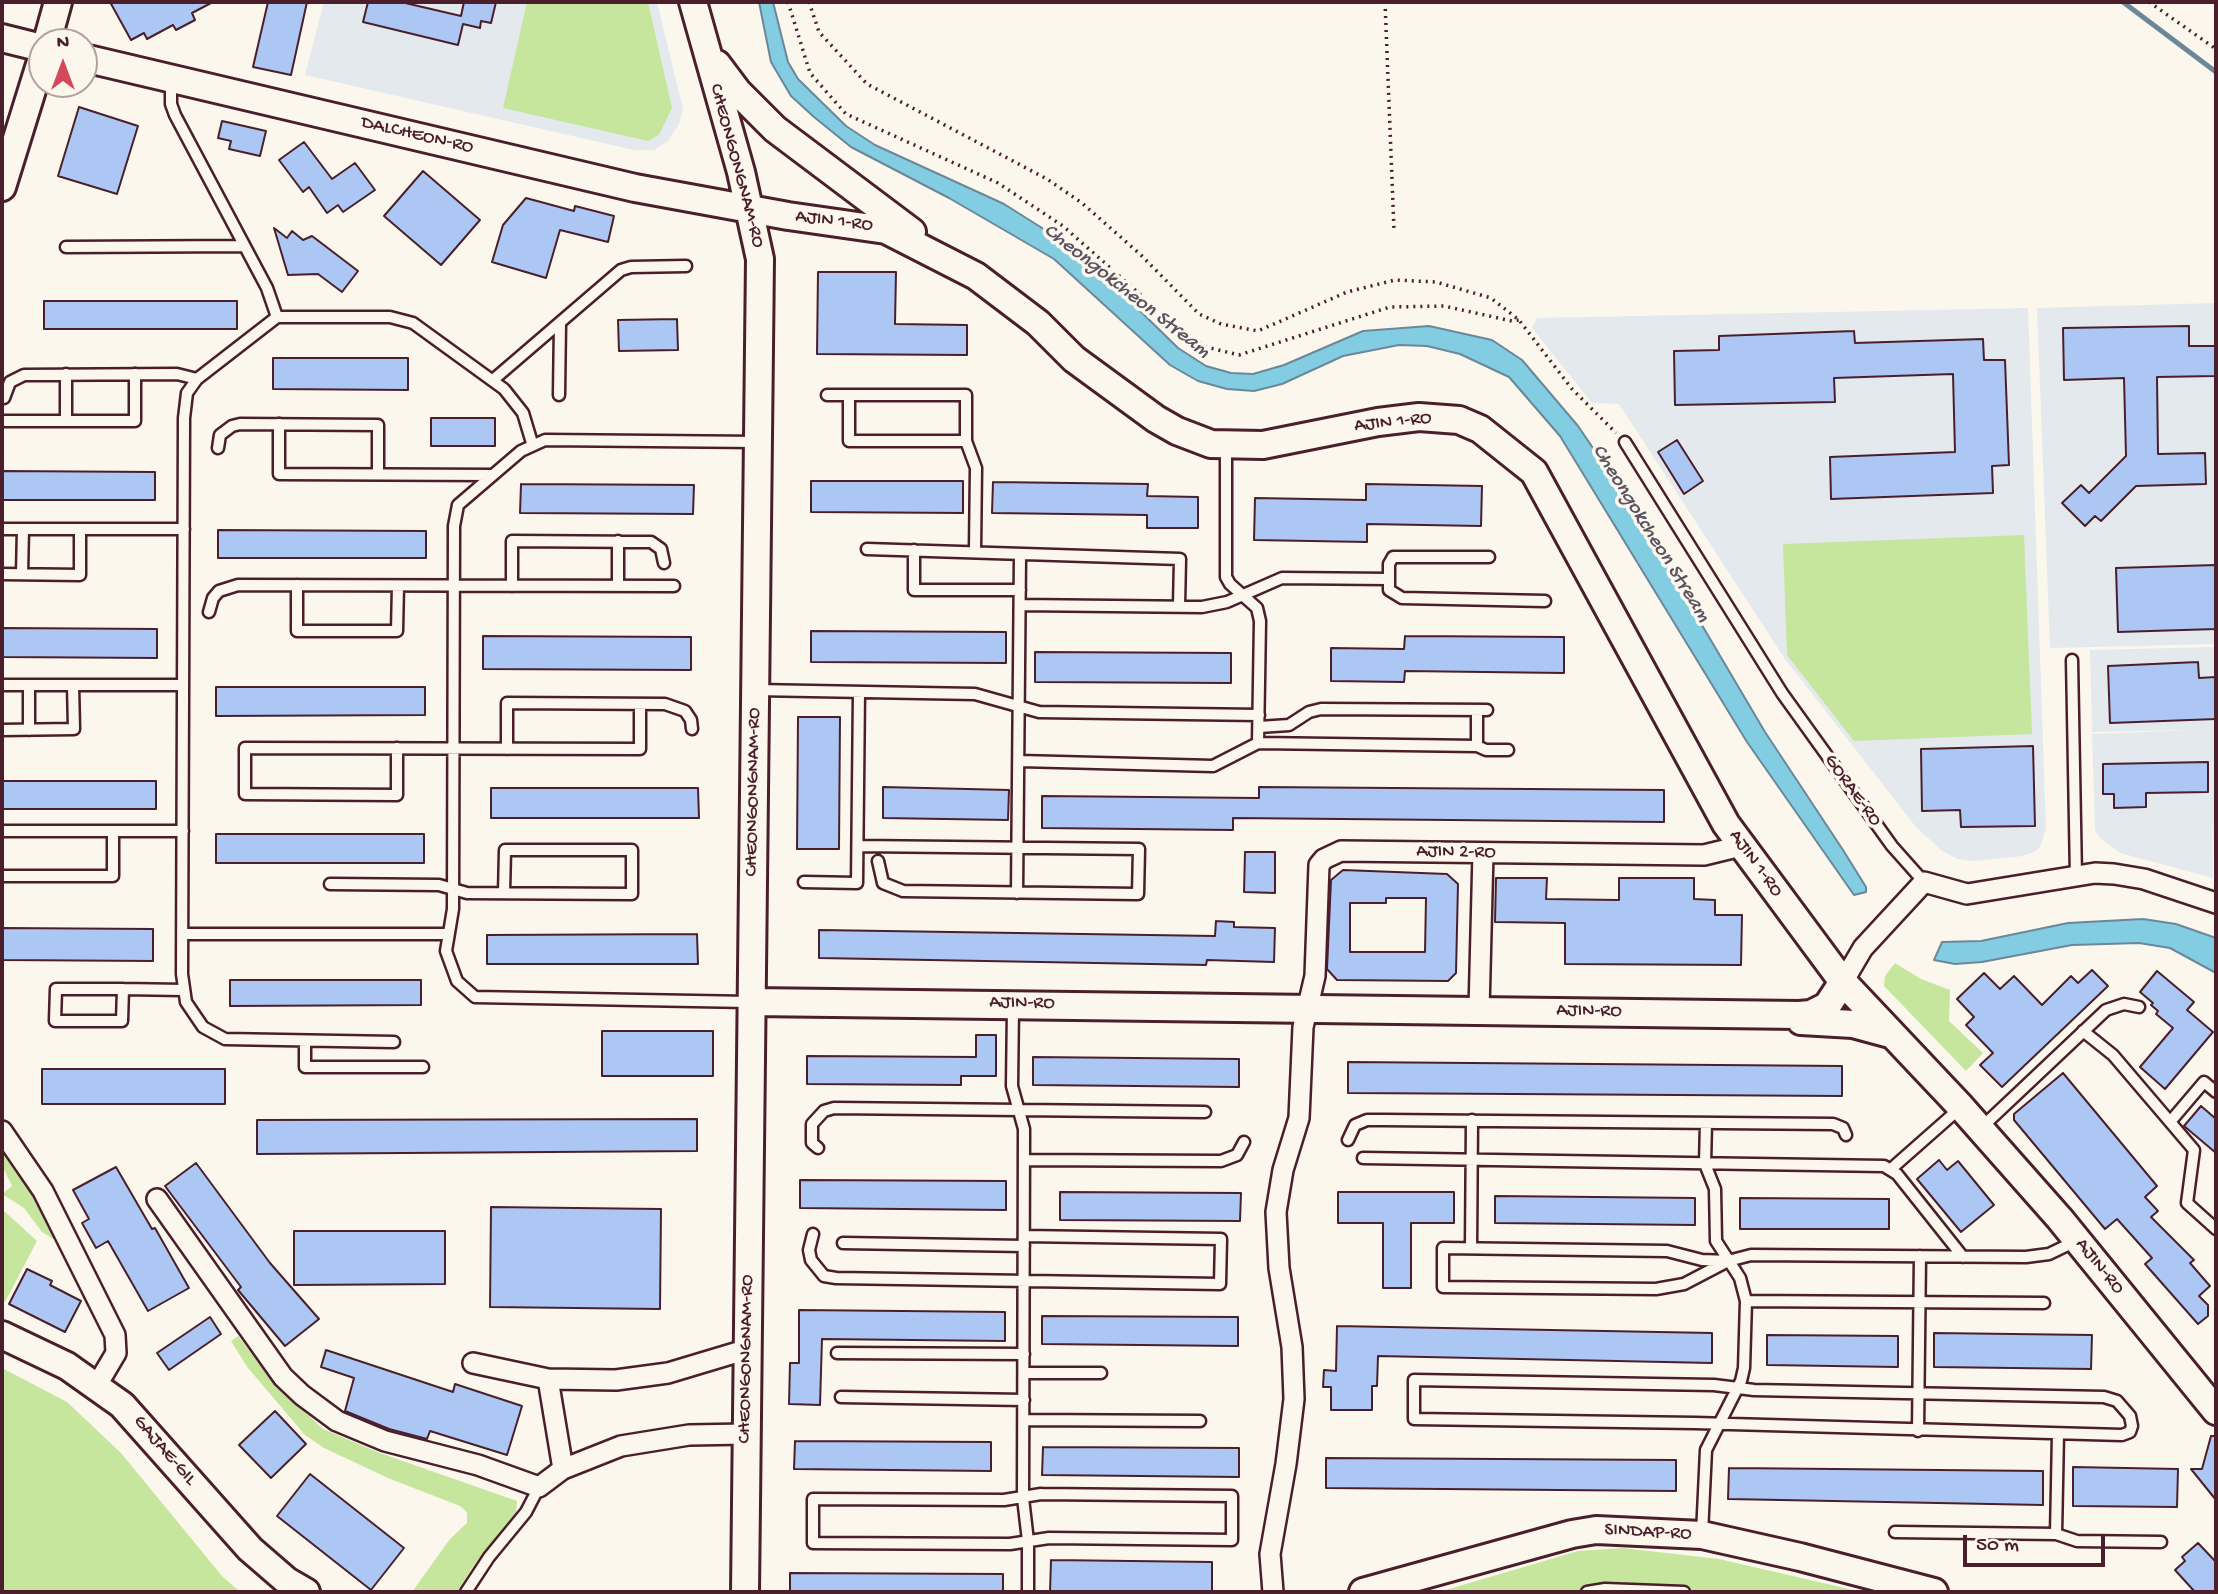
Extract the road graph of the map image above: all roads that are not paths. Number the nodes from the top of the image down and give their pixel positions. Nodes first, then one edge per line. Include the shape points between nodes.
1 (58, 2) edge
2 (693, 2) edge
3 (51, 28) edge
4 (2, 38) edge
5 (702, 42) junction
6 (28, 44) edge
7 (98, 61) edge
8 (171, 79) junction
9 (30, 98) edge
10 (2, 187) edge
11 (750, 210) junction
12 (244, 246) junction
13 (66, 247) dead end
14 (940, 256) junction
15 (686, 266) dead end
16 (277, 317) junction
17 (560, 323) junction
18 (66, 374) junction
19 (135, 374) junction
20 (197, 379) junction
21 (493, 380) junction
22 (827, 395) dead end
23 (849, 395) junction
24 (559, 396) dead end
25 (4, 398) dead end
26 (5, 421) dead end
27 (66, 421) junction
28 (279, 424) junction
29 (966, 441) junction
30 (758, 442) junction
31 (1625, 442) road end
32 (533, 443) junction
33 (1227, 446) junction
34 (218, 448) dead end
35 (378, 474) junction
36 (492, 475) junction
37 (2, 529) edge
38 (23, 529) junction
39 (80, 529) junction
40 (184, 529) junction
41 (618, 541) junction
42 (867, 549) dead end
43 (914, 550) junction
44 (975, 551) junction
45 (1020, 555) junction
46 (1489, 557) dead end
47 (664, 563) dead end
48 (2, 574) edge
49 (22, 574) junction
50 (1388, 579) junction
51 (297, 585) junction
52 (398, 586) junction
53 (454, 586) junction
54 (512, 586) junction
55 (618, 586) junction
56 (674, 586) dead end
57 (1020, 590) junction
58 (1242, 595) junction
59 (1545, 601) dead end
60 (1020, 605) junction
61 (1180, 606) junction
62 (209, 612) dead end
63 (2072, 660) dead end
64 (2, 685) edge
65 (29, 685) junction
66 (73, 685) junction
67 (183, 685) junction
68 (755, 690) junction
69 (859, 692) junction
70 (640, 704) junction
71 (1019, 707) junction
72 (1259, 715) junction
73 (1259, 727) junction
74 (692, 729) dead end
75 (2, 730) edge
76 (29, 730) junction
77 (1258, 743) junction
78 (1477, 746) junction
79 (397, 748) junction
80 (453, 748) junction
81 (506, 749) junction
82 (1508, 750) dead end
83 (1020, 761) junction
84 (2, 831) edge
85 (113, 831) junction
86 (183, 831) junction
87 (858, 846) junction
88 (1741, 846) junction
89 (1018, 848) junction
90 (1483, 853) junction
91 (878, 861) dead end
92 (2, 876) edge
93 (2076, 877) junction
94 (804, 882) dead end
95 (1924, 882) junction
96 (330, 884) dead end
97 (453, 890) junction
98 (505, 893) junction
99 (1017, 893) junction
100 (2216, 903) edge
101 (183, 934) junction
102 (448, 934) junction
103 (1843, 982) junction
104 (123, 989) junction
105 (183, 990) junction
106 (752, 1002) junction
107 (1013, 1004) junction
108 (2139, 1007) dead end
109 (1308, 1008) junction
110 (1479, 1010) junction
111 (1747, 1014) junction
112 (2083, 1031) junction
113 (1891, 1034) junction
114 (305, 1042) junction
115 (394, 1042) dead end
116 (424, 1067) dead end
117 (2216, 1092) edge
118 (1961, 1107) junction
119 (1019, 1111) junction
120 (1205, 1112) dead end
121 (1472, 1121) junction
122 (2170, 1122) junction
123 (1706, 1123) junction
124 (1981, 1129) junction
125 (2, 1131) edge
126 (1846, 1135) dead end
127 (1348, 1140) dead end
128 (1244, 1142) dead end
129 (817, 1149) dead end
130 (1363, 1158) dead end
131 (1024, 1160) junction
132 (1471, 1160) junction
133 (1705, 1164) junction
134 (1891, 1169) junction
135 (158, 1199) dead end
136 (2216, 1228) edge
137 (813, 1234) dead end
138 (2078, 1240) junction
139 (1024, 1241) junction
140 (843, 1243) dead end
141 (1471, 1248) junction
142 (1920, 1256) junction
143 (1963, 1256) junction
144 (1728, 1261) junction
145 (1024, 1281) junction
146 (1746, 1301) junction
147 (1919, 1302) junction
148 (2044, 1303) dead end
149 (2, 1335) edge
150 (748, 1349) junction
151 (836, 1353) dead end
152 (1024, 1354) junction
153 (473, 1363) dead end
154 (1024, 1373) junction
155 (1101, 1373) dead end
156 (548, 1379) junction
157 (97, 1385) junction
158 (1738, 1388) junction
159 (1919, 1393) junction
160 (841, 1397) dead end
161 (1024, 1400) junction
162 (2216, 1411) edge
163 (1024, 1420) junction
164 (1200, 1421) dead end
165 (1718, 1424) junction
166 (1918, 1431) junction
167 (747, 1434) junction
168 (2058, 1434) junction
169 (563, 1469) junction
170 (539, 1487) junction
171 (1023, 1498) junction
172 (1895, 1532) dead end
173 (2056, 1534) junction
174 (1702, 1535) junction
175 (1028, 1541) junction
176 (2161, 1542) dead end
177 (306, 1592) edge
178 (466, 1592) edge
179 (745, 1592) edge
180 (1028, 1592) edge
181 (1273, 1592) edge
182 (1363, 1592) edge
183 (1587, 1592) edge
184 (1684, 1592) edge
185 (1934, 1592) edge

1 - 3 street
2 - 5 street, CHEONGONGNAM-RO
4 - 6 street
5 - 11 street, CHEONGONGNAM-RO
5 - 14 street via 738,92 775,129
7 - 8 street, DALCHEON-RO
8 - 11 street, DALCHEON-RO via 635,188
8 - 12 lane via 175,115
9 - 10 street
11 - 14 street, AJIN 1-RO via 876,227
11 - 30 street, CHEONGONGNAM-RO via 760,259
12 - 13 lane
12 - 16 lane
14 - 33 street, AJIN 1-RO via 976,276 1038,323 1074,359 1156,419 1198,440
15 - 17 lane via 621,270
16 - 20 lane
16 - 21 lane via 402,319
17 - 21 lane
17 - 24 lane
18 - 19 lane
18 - 25 lane via 15,377
18 - 27 lane
19 - 20 lane
19 - 27 lane via 135,421
20 - 40 lane via 185,402
21 - 32 lane via 523,413
22 - 23 lane
23 - 29 lane via 966,396
23 - 29 lane via 849,441
26 - 27 lane
28 - 34 lane via 232,426 220,435
28 - 35 lane via 378,425
28 - 35 lane via 279,474
29 - 44 lane via 976,468
30 - 32 lane
30 - 68 street, CHEONGONGNAM-RO
31 - 95 lane, GORAE-RO via 1782,693 1892,846
32 - 36 lane
33 - 58 lane via 1226,568 1230,584
33 - 88 street, AJIN 1-RO via 1283,442 1378,422 1432,418 1470,424 1519,457 1540,481
35 - 36 lane
36 - 53 lane via 455,511
37 - 38 lane
38 - 39 lane
38 - 49 lane
39 - 40 lane
39 - 49 lane via 80,575
40 - 67 lane
41 - 47 lane via 657,545
41 - 54 lane via 512,541
41 - 55 lane
42 - 43 lane
43 - 44 lane
43 - 57 lane via 914,590
44 - 45 lane
45 - 57 lane
45 - 61 lane via 1180,559
46 - 50 lane via 1396,556 1389,561
48 - 49 lane
50 - 58 lane via 1282,578
50 - 59 lane via 1392,594 1402,598
51 - 52 lane
51 - 52 lane via 297,631 397,631
51 - 62 lane via 227,587 213,598
52 - 53 lane
53 - 54 lane
53 - 80 lane
54 - 55 lane
55 - 56 lane
57 - 60 lane
58 - 61 lane via 1215,605
58 - 72 lane via 1259,614
60 - 61 lane
60 - 71 lane
63 - 93 lane
64 - 65 lane
65 - 66 lane
65 - 76 lane
66 - 67 lane
66 - 76 lane via 74,729
67 - 86 lane
68 - 69 lane
68 - 106 street, CHEONGONGNAM-RO
69 - 71 lane via 975,694
69 - 87 lane
70 - 74 lane via 676,706 691,720
70 - 81 lane via 640,749
70 - 81 lane via 506,703
71 - 72 lane via 1040,712
71 - 83 lane
72 - 73 lane
73 - 77 lane
73 - 78 lane via 1289,725 1321,709 1482,710
75 - 76 lane
77 - 78 lane
77 - 83 lane via 1213,766
78 - 82 lane
79 - 79 lane via 245,748 245,794 397,795
79 - 80 lane
80 - 81 lane
80 - 97 lane
83 - 89 lane
84 - 85 lane
85 - 86 lane
85 - 92 lane via 113,876
86 - 101 lane
87 - 89 lane
87 - 94 lane via 857,883
88 - 90 street, AJIN 2-RO via 1704,855
88 - 103 street, AJIN 1-RO
89 - 99 lane
89 - 99 lane via 1139,849 1138,894
90 - 109 street, AJIN 2-RO via 1341,851 1324,859 1317,874 1315,976
90 - 110 street
91 - 99 lane via 879,877 895,890
93 - 95 street via 1967,894
93 - 100 street via 2127,875
95 - 103 street via 1863,948
96 - 97 lane via 439,885
97 - 98 lane
97 - 102 lane
98 - 98 lane via 632,894 632,850 505,850
101 - 102 lane
101 - 105 lane
102 - 106 lane via 451,970 466,993 475,997
103 - 111 street, AJIN-RO via 1827,1006 1811,1014
103 - 113 street, AJIN-RO
104 - 104 lane via 56,989 55,1021 122,1021
104 - 105 lane
105 - 114 lane via 193,1016 225,1039
106 - 107 street, AJIN-RO
106 - 150 street, CHEONGONGNAM-RO
107 - 109 street, AJIN-RO
107 - 119 lane via 1012,1086
108 - 112 lane via 2115,1006
109 - 110 street, AJIN-RO
109 - 181 street, AJIN 2-RO via 1299,1118 1276,1212 1294,1399 1270,1554
110 - 111 street, AJIN-RO
111 - 113 street via 1853,1024
112 - 122 lane via 2113,1055
112 - 124 lane
113 - 118 street, AJIN-RO
114 - 115 lane
114 - 116 lane via 305,1067
117 - 122 lane via 2204,1082
118 - 124 street, AJIN-RO
118 - 134 lane
119 - 120 lane
119 - 129 lane via 834,1108 812,1124 812,1143
119 - 131 lane
121 - 123 lane
121 - 127 lane via 1367,1121 1355,1125
121 - 132 lane
122 - 136 lane via 2194,1150 2187,1203
123 - 126 lane via 1833,1124
123 - 133 lane
124 - 138 street, AJIN-RO
125 - 157 street via 44,1191 115,1335 116,1353
128 - 131 lane via 1237,1155 1221,1161
130 - 132 lane
131 - 139 lane
132 - 133 lane
132 - 141 lane
133 - 134 lane
133 - 144 lane via 1715,1189 1716,1241
134 - 143 lane
135 - 170 street via 265,1354 319,1409 385,1441 478,1465
137 - 145 lane via 811,1260 824,1276
138 - 143 lane via 2038,1256
138 - 162 street, AJIN-RO
139 - 140 lane
139 - 145 lane
139 - 145 lane via 1221,1239 1220,1284
141 - 144 lane via 1667,1251
141 - 144 lane via 1443,1248 1443,1287 1656,1289 1684,1284
142 - 143 lane
142 - 144 lane via 1768,1254
142 - 147 lane
144 - 146 lane via 1740,1278
145 - 152 lane
146 - 147 lane
146 - 158 lane via 1744,1368
147 - 148 lane
147 - 159 lane
149 - 157 street, GAJAE-GIL
150 - 156 street via 642,1378
150 - 167 street, CHEONGONGNAM-RO
151 - 152 lane
152 - 154 lane
153 - 156 street
154 - 155 lane
154 - 161 lane
156 - 169 street
157 - 177 street, GAJAE-GIL via 139,1421 250,1549
158 - 159 lane
158 - 165 lane
158 - 165 lane via 1414,1380 1414,1419
159 - 166 lane
159 - 168 lane via 2104,1397 2117,1401 2132,1422 2130,1432 2122,1435
160 - 161 lane
161 - 163 lane
163 - 164 lane
163 - 171 lane
165 - 166 lane
165 - 174 lane via 1704,1466
166 - 168 lane
167 - 169 street via 652,1440 592,1455
167 - 179 street, CHEONGONGNAM-RO
168 - 173 lane
169 - 170 street
170 - 178 lane via 526,1512
171 - 175 lane
171 - 175 lane via 1041,1494 1232,1496 1232,1540
171 - 175 lane via 813,1499 813,1543
172 - 173 lane
173 - 176 lane via 2077,1541
174 - 182 street, SINDAP-RO via 1583,1531
174 - 185 street, SINDAP-RO
175 - 180 lane
183 - 184 lane

